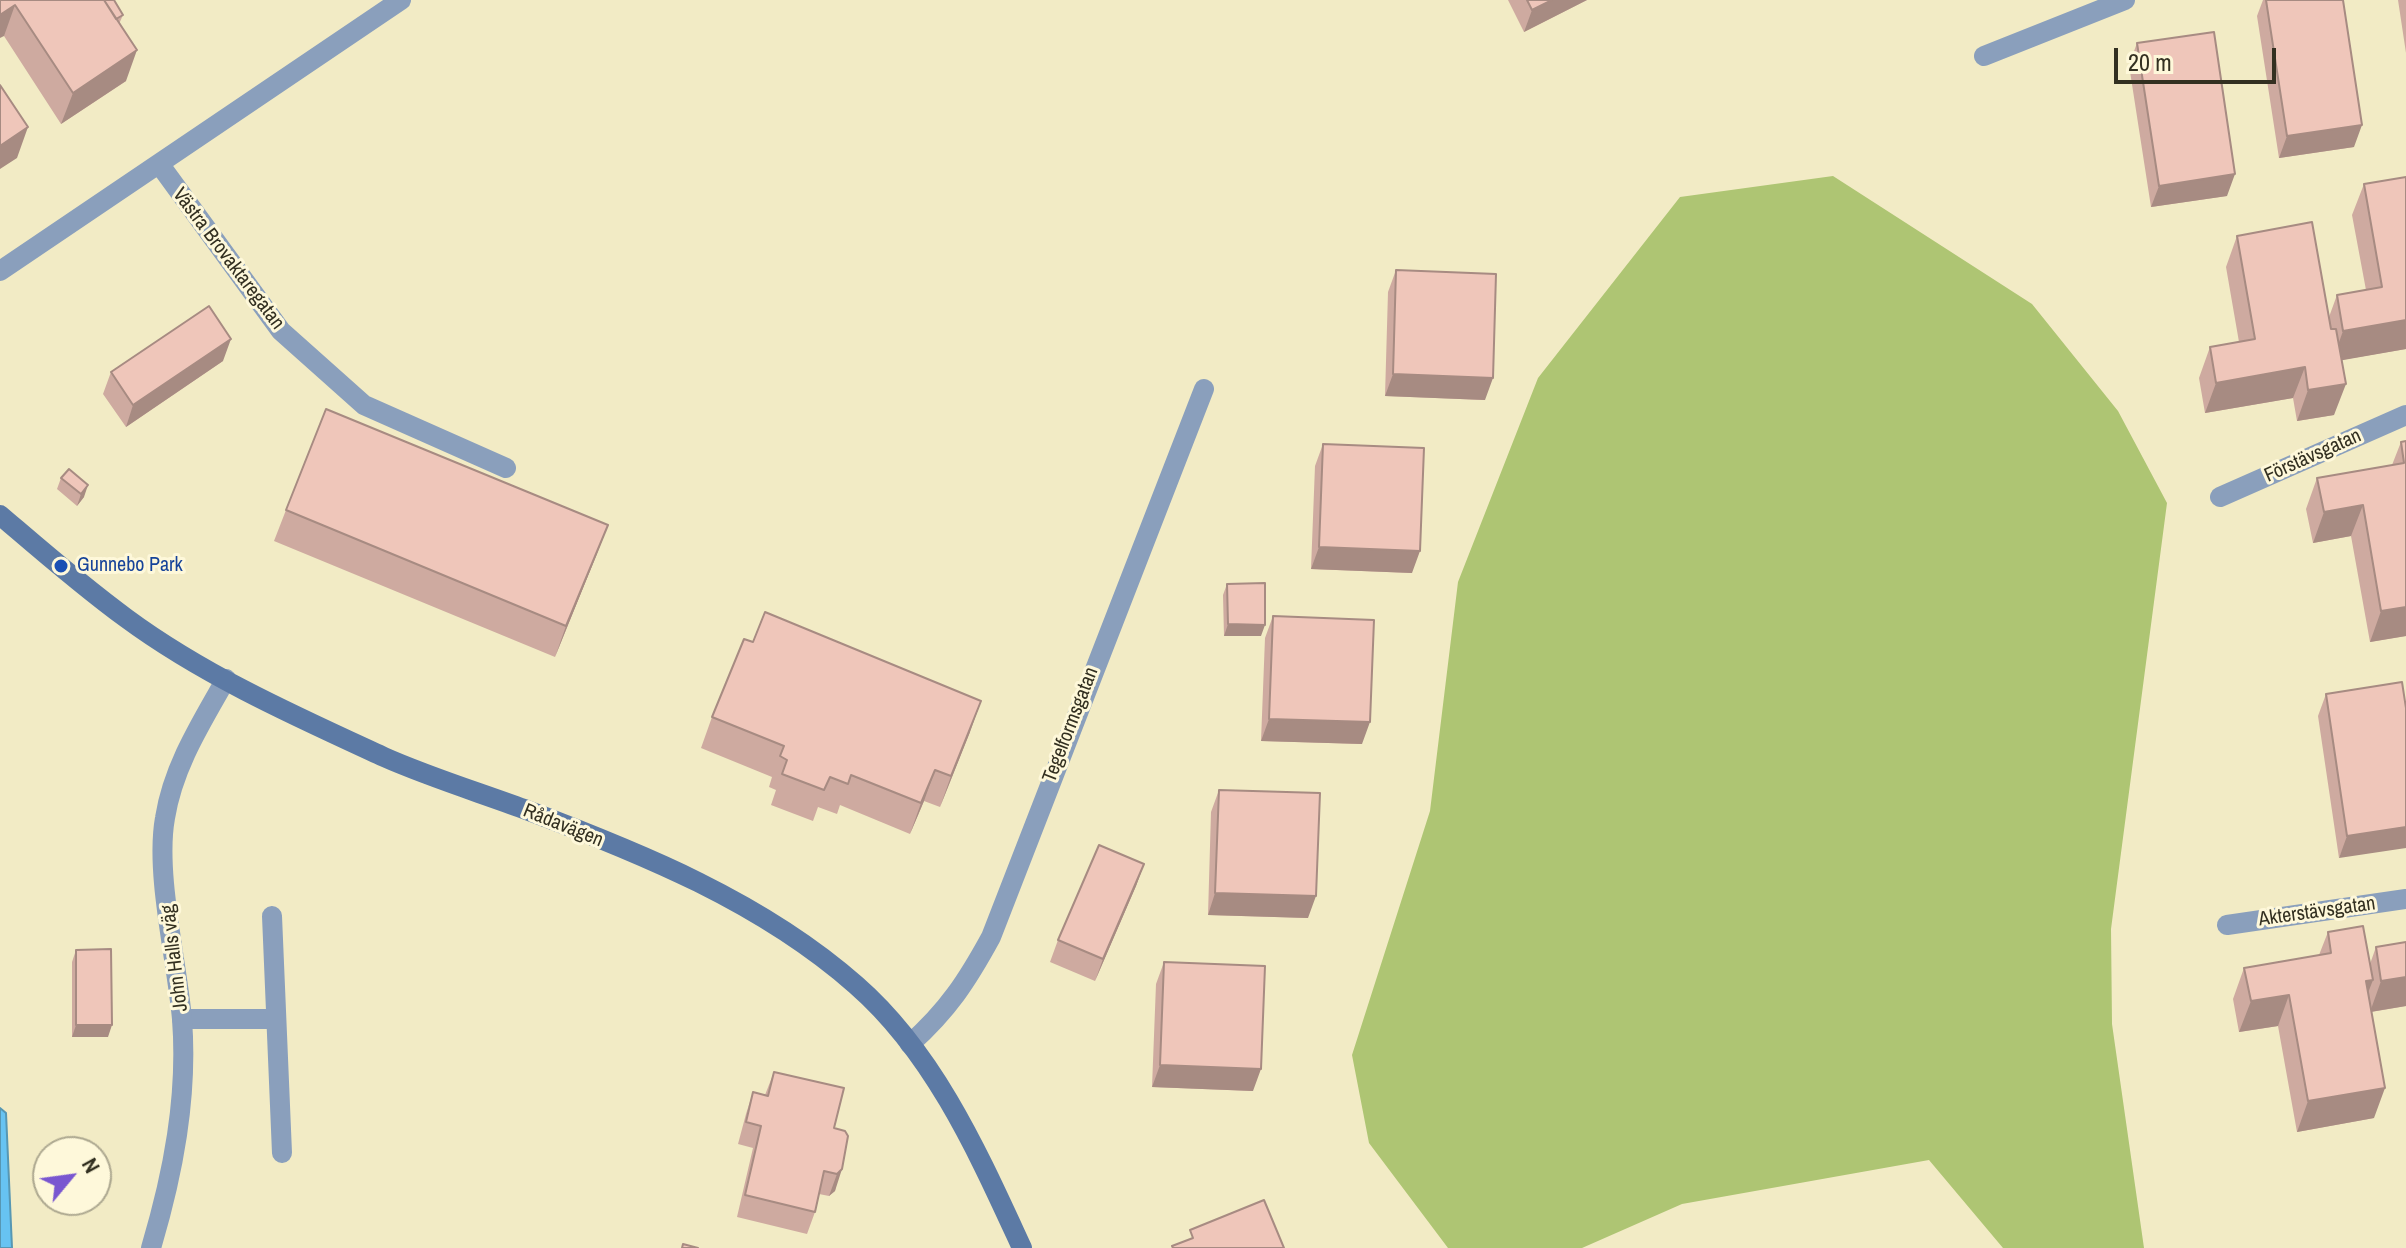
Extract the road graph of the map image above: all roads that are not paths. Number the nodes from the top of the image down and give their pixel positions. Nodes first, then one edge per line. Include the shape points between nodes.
1 (401, 0) edge
2 (2125, 0) edge
3 (1984, 56) dead end
4 (160, 165) junction
5 (0, 271) edge
6 (1204, 389) dead end
7 (2406, 415) edge
8 (506, 468) dead end
9 (2220, 497) dead end
10 (0, 515) edge
11 (226, 679) junction
12 (2406, 899) edge
13 (272, 916) dead end
14 (2227, 925) dead end
15 (182, 1019) junction
16 (276, 1019) junction
17 (910, 1044) junction
18 (282, 1153) dead end
19 (151, 1248) edge
20 (1022, 1248) edge

1 - 4 street
2 - 3 street
4 - 5 street
4 - 8 street, Västra Brovaktaregatan via 281,331 364,405
6 - 17 street, Tegelformsgatan via 991,937 961,991
7 - 9 street, Förstävsgatan
10 - 11 street, Rådavägen via 129,620
11 - 15 street, John Halls väg via 191,739 164,820
11 - 17 street, Rådavägen via 386,758 543,816 713,889 798,939 858,987
12 - 14 street, Akterstävsgatan
13 - 16 street
15 - 16 street
15 - 19 street, John Halls väg via 184,1057 174,1166
16 - 18 street
17 - 20 street, Rådavägen via 948,1100

